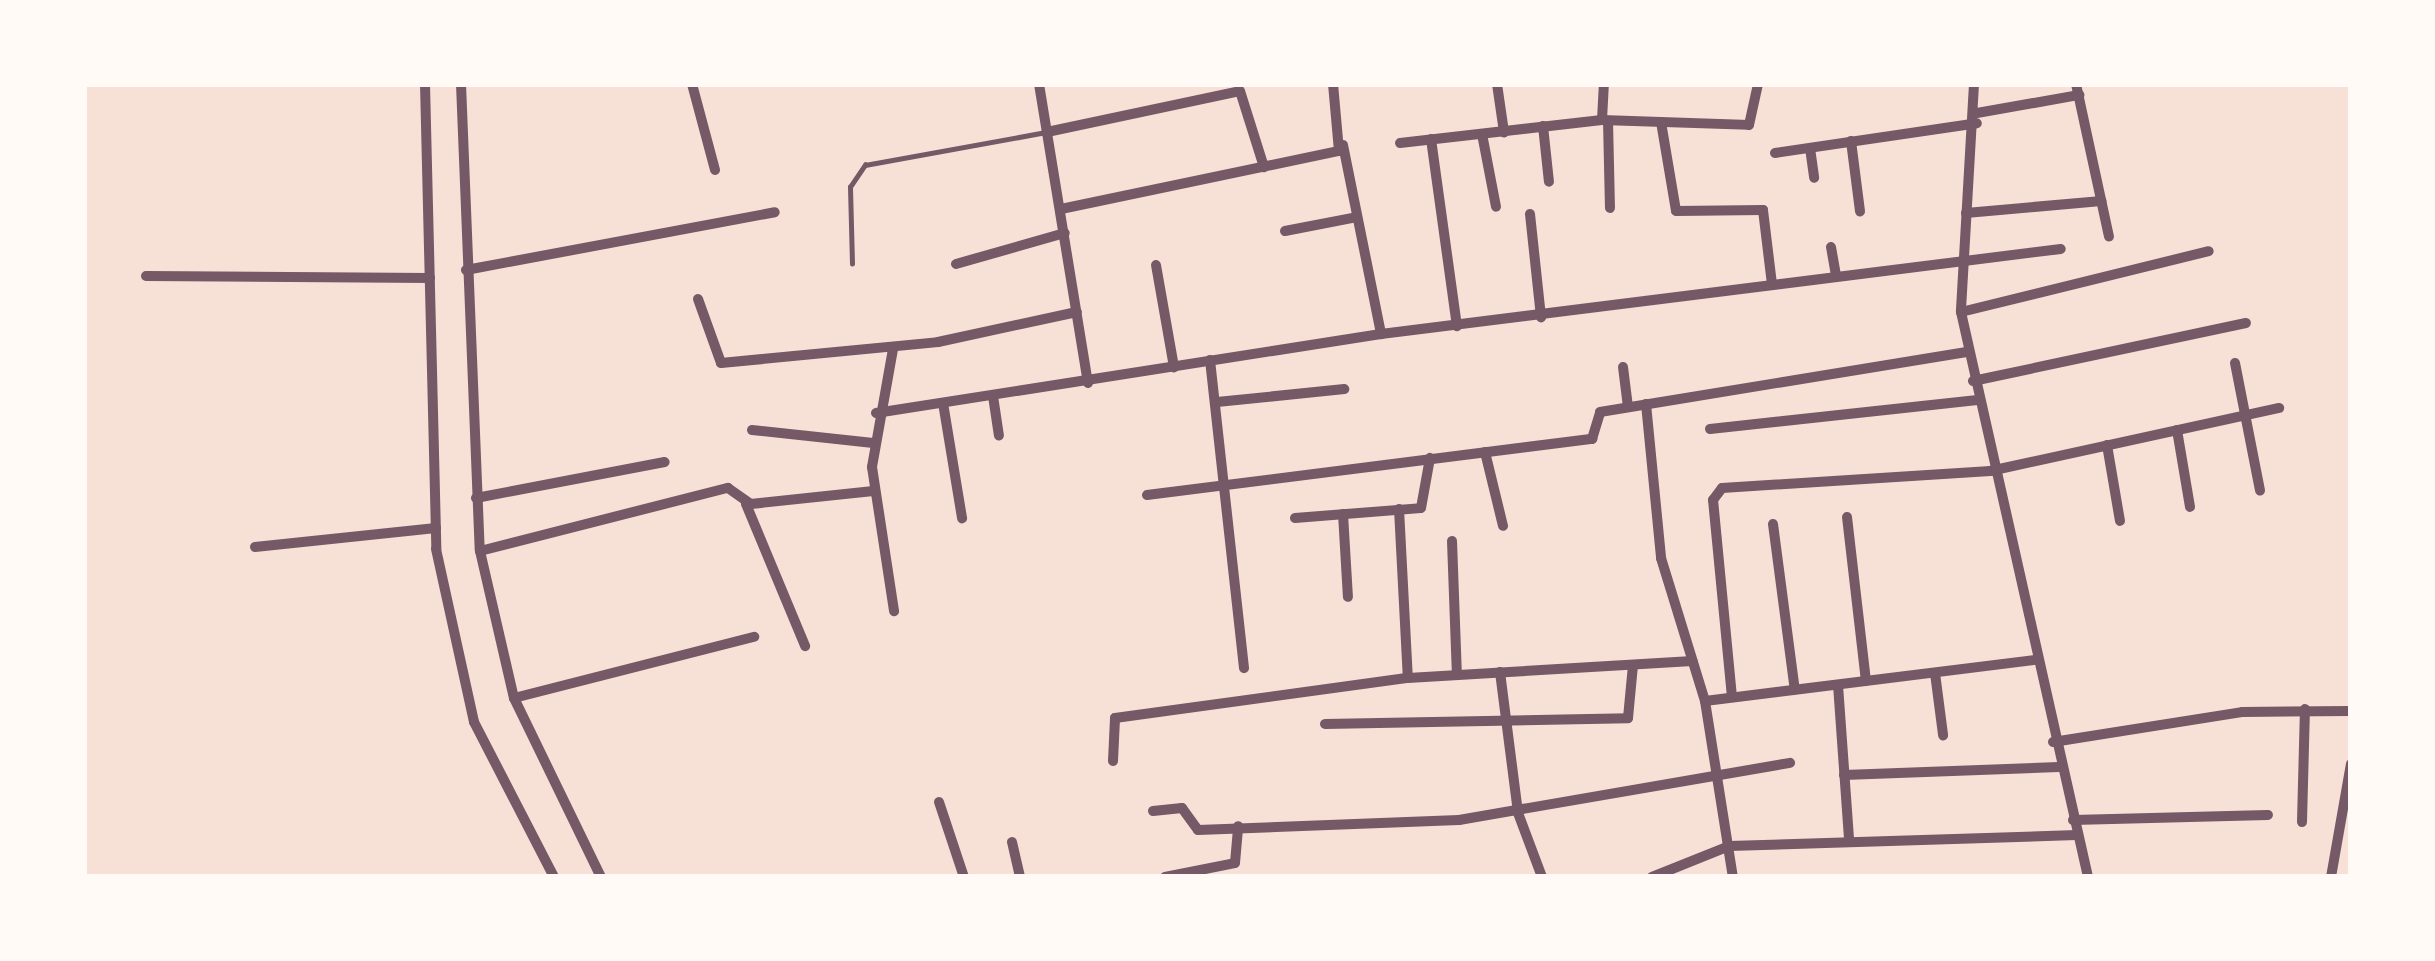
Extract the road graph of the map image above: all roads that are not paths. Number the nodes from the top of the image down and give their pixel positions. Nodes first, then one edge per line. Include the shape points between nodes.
1 (425, 84) edge
2 (461, 84) edge
3 (692, 84) edge
4 (1039, 84) edge
5 (1333, 84) edge
6 (1497, 84) edge
7 (1604, 84) edge
8 (1758, 84) edge
9 (1975, 84) edge
10 (2078, 90) edge
11 (1977, 118) junction
12 (1605, 120) junction
13 (1661, 122) junction
14 (1543, 126) junction
15 (1047, 132) junction
16 (1504, 132) junction
17 (1482, 134) junction
18 (1431, 140) junction
19 (1851, 141) junction
20 (1400, 143) dead end
21 (1343, 145) junction
22 (1810, 148) junction
23 (1775, 153) dead end
24 (1264, 167) junction
25 (715, 170) dead end
26 (1814, 178) dead end
27 (1549, 182) dead end
28 (2101, 201) junction
29 (1496, 207) dead end
30 (1610, 208) dead end
31 (1060, 209) junction
32 (1861, 211) dead end
33 (775, 212) dead end
34 (1966, 213) junction
35 (1530, 214) dead end
36 (1358, 217) junction
37 (1285, 231) dead end
38 (1065, 233) junction
39 (2109, 236) dead end
40 (1831, 247) dead end
41 (2061, 249) dead end
42 (2209, 251) dead end
43 (1960, 261) junction
44 (852, 264) dead end
45 (956, 264) dead end
46 (1156, 265) dead end
47 (466, 270) junction
48 (1836, 274) junction
49 (146, 276) dead end
50 (430, 278) junction
51 (1772, 284) junction
52 (698, 299) dead end
53 (1077, 312) junction
54 (1961, 312) junction
55 (1540, 317) junction
56 (2246, 323) dead end
57 (1457, 326) junction
58 (1381, 334) junction
59 (893, 349) junction
60 (1968, 352) junction
61 (1210, 360) junction
62 (2235, 363) dead end
63 (1174, 367) junction
64 (1623, 367) dead end
65 (1973, 381) junction
66 (1088, 383) junction
67 (1344, 389) dead end
68 (993, 396) junction
69 (1977, 400) junction
70 (943, 403) junction
71 (1217, 403) junction
72 (1646, 404) junction
73 (1628, 407) junction
74 (2279, 408) dead end
75 (876, 413) junction
76 (2245, 415) junction
77 (1710, 429) dead end
78 (752, 430) dead end
79 (2177, 430) junction
80 (998, 436) dead end
81 (873, 443) junction
82 (2107, 445) junction
83 (1485, 452) junction
84 (1430, 458) junction
85 (665, 462) dead end
86 (1990, 471) junction
87 (1221, 483) junction
88 (873, 491) junction
89 (2260, 491) dead end
90 (1147, 495) dead end
91 (476, 498) junction
92 (746, 504) junction
93 (2190, 506) dead end
94 (1399, 509) junction
95 (1343, 514) junction
96 (1847, 517) dead end
97 (962, 518) dead end
98 (1295, 518) dead end
99 (2120, 520) dead end
100 (1773, 524) dead end
101 (1502, 526) dead end
102 (436, 528) junction
103 (1452, 541) dead end
104 (254, 547) dead end
105 (480, 551) junction
106 (1348, 597) dead end
107 (894, 611) dead end
108 (754, 638) dead end
109 (805, 646) dead end
110 (2033, 660) junction
111 (1692, 661) junction
112 (1633, 665) junction
113 (1244, 668) dead end
114 (1500, 672) junction
115 (1935, 673) junction
116 (1457, 675) junction
117 (1408, 678) junction
118 (1866, 681) junction
119 (1838, 685) junction
120 (1796, 690) junction
121 (514, 698) junction
122 (1732, 698) junction
123 (1705, 701) junction
124 (2306, 709) junction
125 (2351, 711) edge
126 (1506, 718) junction
127 (1325, 724) dead end
128 (1943, 735) dead end
129 (2053, 742) junction
130 (1113, 761) dead end
131 (1790, 763) dead end
132 (2351, 764) edge
133 (2059, 767) junction
134 (1720, 769) junction
135 (1844, 775) junction
136 (939, 802) dead end
137 (1153, 811) dead end
138 (1518, 813) junction
139 (2268, 815) dead end
140 (2073, 820) junction
141 (2302, 823) dead end
142 (1238, 826) junction
143 (2078, 836) junction
144 (1849, 838) junction
145 (1012, 842) dead end
146 (1729, 846) junction
147 (554, 877) edge
148 (601, 877) edge
149 (964, 877) edge
150 (1019, 877) edge
151 (1165, 877) edge
152 (1543, 877) edge
153 (1652, 877) edge
154 (1733, 877) edge
155 (2088, 877) edge
156 (2331, 877) edge

1 - 50 street
2 - 47 street
3 - 25 street
4 - 15 street
5 - 21 street
6 - 16 street
7 - 12 street
8 - 13 street via 1749,125
9 - 11 street
10 - 11 street
10 - 28 street
11 - 19 street
11 - 34 street
12 - 13 street
12 - 14 street
12 - 30 street
13 - 51 street via 1679,213 1760,208
14 - 16 street
14 - 27 street
15 - 24 street via 1240,91
15 - 31 street
15 - 44 lane via 866,165 850,187
16 - 17 street
17 - 18 street
17 - 29 street
18 - 20 street
18 - 57 street
19 - 22 street
19 - 32 street
21 - 24 street
21 - 36 street
22 - 23 street
22 - 26 street
24 - 31 street
28 - 34 street
28 - 39 street
31 - 38 street
33 - 47 street
34 - 43 street
35 - 55 street
36 - 37 street
36 - 58 street
38 - 45 street
38 - 53 street
40 - 48 street
41 - 43 street
42 - 54 street
43 - 48 street
43 - 54 street
46 - 63 street
47 - 91 street
48 - 51 street
49 - 50 street
50 - 102 street
51 - 55 street
52 - 59 street via 716,362
53 - 59 street
53 - 66 street
54 - 60 street
55 - 57 street
56 - 65 street
57 - 58 street
58 - 61 street
59 - 75 street
60 - 65 street
60 - 72 street
61 - 63 street
61 - 71 street
62 - 76 street
63 - 66 street
64 - 73 street
65 - 69 street
66 - 68 street
67 - 71 street
68 - 70 street
68 - 80 street
69 - 77 street
69 - 86 street
70 - 75 street
70 - 97 street
71 - 87 street
72 - 73 street
72 - 111 street via 1661,558
73 - 83 street via 1597,413 1592,439
74 - 76 street
75 - 81 street
76 - 79 street
76 - 89 street
78 - 81 street
79 - 82 street
79 - 93 street
81 - 88 street
82 - 86 street
82 - 99 street
83 - 84 street
83 - 101 street
84 - 87 street
84 - 94 street via 1427,504
85 - 91 street
86 - 110 street
86 - 122 street via 1722,488 1713,500
87 - 90 street
87 - 113 street
88 - 92 street
88 - 107 street
91 - 105 street
92 - 105 street via 728,488
92 - 109 street
94 - 95 street
94 - 117 street
95 - 98 street
95 - 106 street
96 - 118 street
100 - 120 street
102 - 104 street
102 - 147 street via 473,722
103 - 116 street
105 - 121 street
108 - 121 street
110 - 115 street
110 - 129 street
111 - 112 street
111 - 123 street
112 - 114 street
112 - 126 street via 1628,718
114 - 116 street
114 - 126 street
115 - 118 street
115 - 128 street
116 - 117 street
117 - 130 street via 1115,718
118 - 119 street
119 - 120 street
119 - 135 street
120 - 122 street
121 - 148 street
122 - 123 street
123 - 134 street
124 - 125 street
124 - 129 street
124 - 141 street
126 - 127 street
126 - 138 street
129 - 133 street
131 - 134 street
132 - 156 street
133 - 135 street
133 - 140 street
134 - 138 street
134 - 146 street
135 - 144 street
136 - 149 street
137 - 142 street via 1182,808 1198,830
138 - 142 street
138 - 152 street
139 - 140 street
140 - 143 street
142 - 151 street via 1235,863
143 - 144 street
143 - 155 street
144 - 146 street
145 - 150 street
146 - 153 street
146 - 154 street

